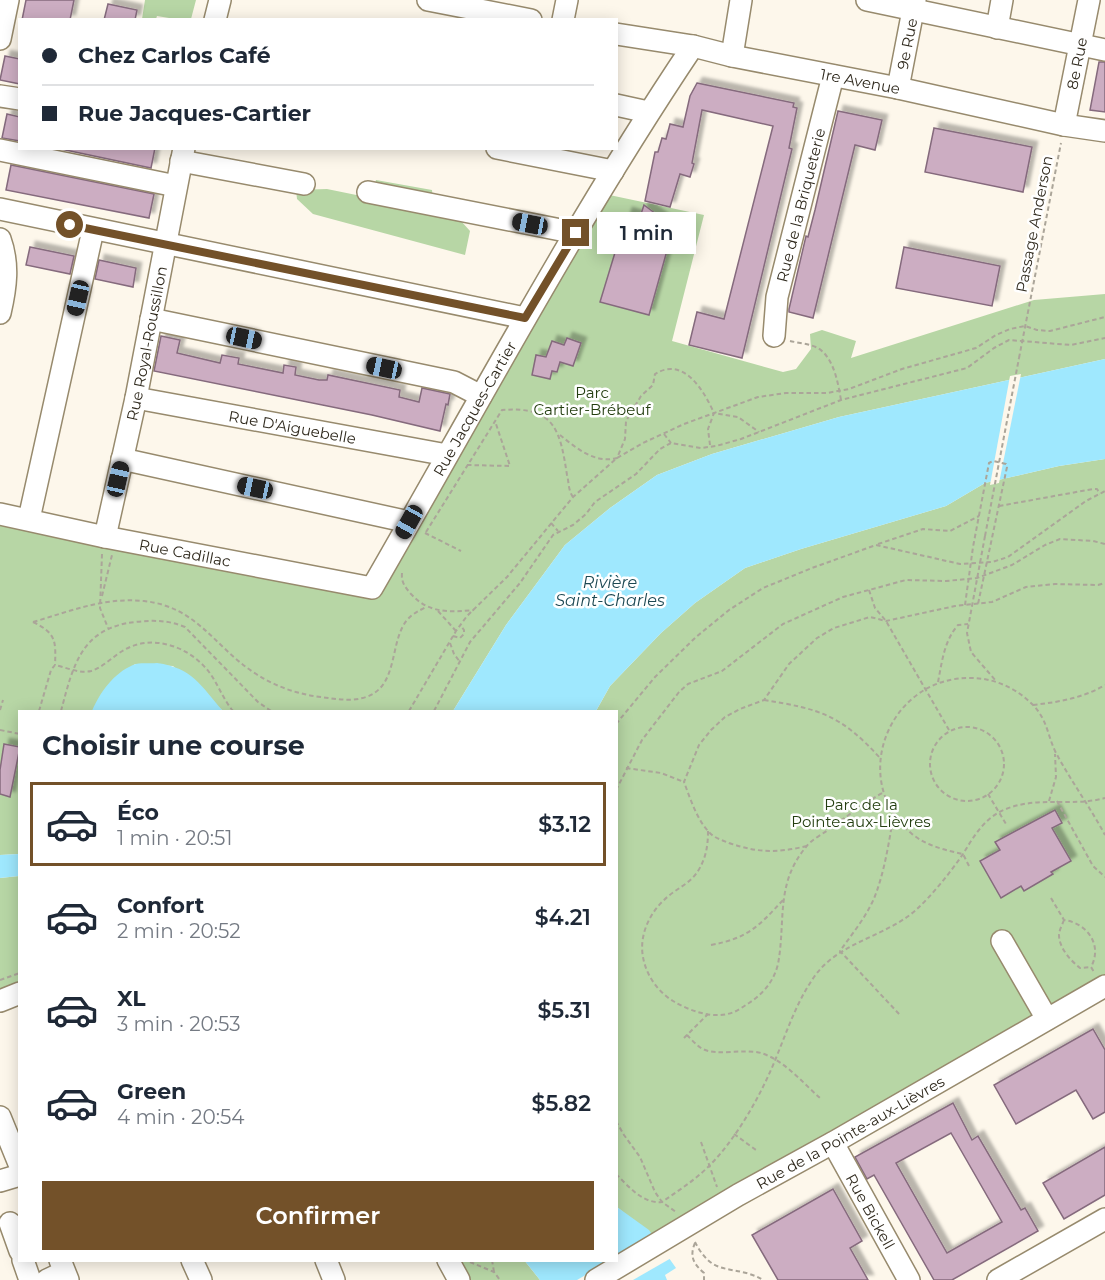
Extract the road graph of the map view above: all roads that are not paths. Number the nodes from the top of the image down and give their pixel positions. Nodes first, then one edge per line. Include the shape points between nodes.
1 (8, 0) edge
2 (220, 0) edge
3 (428, 0) edge
4 (567, 0) edge
5 (741, 0) edge
6 (867, 0) edge
7 (1002, 0) edge
8 (1089, 0) edge
9 (914, 5) edge
10 (216, 18) edge
11 (521, 18) edge
12 (563, 18) edge
13 (997, 28) junction
14 (618, 34) edge
15 (0, 39) edge
16 (1080, 44) junction
17 (693, 45) junction
18 (1105, 50) edge
19 (732, 56) junction
20 (833, 76) junction
21 (898, 88) junction
22 (0, 96) edge
23 (18, 99) edge
24 (618, 105) edge
25 (648, 112) junction
26 (1065, 126) junction
27 (1105, 131) edge
28 (0, 150) edge
29 (507, 150) edge
30 (183, 155) edge
31 (613, 171) junction
32 (304, 184) dead end
33 (176, 186) junction
34 (368, 192) dead end
35 (0, 209) edge
36 (93, 230) junction
37 (576, 233) junction
38 (0, 239) edge
39 (165, 244) junction
40 (3, 288) edge
41 (0, 313) edge
42 (525, 318) junction
43 (151, 319) junction
44 (774, 336) road end
45 (481, 396) junction
46 (136, 398) junction
47 (447, 455) junction
48 (122, 459) junction
49 (0, 514) edge
50 (28, 519) junction
51 (409, 522) junction
52 (110, 538) junction
53 (372, 588) joint
54 (1002, 940) dead end
55 (1104, 989) edge
56 (18, 994) edge
57 (0, 1001) edge
58 (1047, 1019) junction
59 (0, 1118) edge
60 (833, 1143) junction
61 (18, 1161) edge
62 (18, 1176) edge
63 (0, 1181) edge
64 (1105, 1219) edge
65 (10, 1223) dead end
66 (18, 1245) edge
67 (24, 1262) edge
68 (193, 1262) edge
69 (327, 1262) edge
70 (449, 1262) edge
71 (30, 1280) edge
72 (201, 1280) edge
73 (334, 1280) edge
74 (459, 1280) edge
75 (596, 1280) edge
76 (909, 1280) edge
77 (998, 1280) edge

1 - 15 street
2 - 10 street
3 - 11 street
4 - 12 street
5 - 19 street
6 - 9 street
7 - 13 street
8 - 16 street, 8e Rue
9 - 13 street
9 - 21 street, 9e Rue
13 - 16 street
14 - 17 street, 1re Avenue
16 - 18 street
16 - 26 street, 8e Rue
17 - 19 street, 1re Avenue
17 - 25 street, Rue Jacques-Cartier
19 - 20 street, 1re Avenue
20 - 21 street, 1re Avenue
20 - 44 street, Rue de la Briqueterie via 777,297
21 - 26 street, 1re Avenue
22 - 23 street
24 - 25 street
25 - 31 street, Rue Jacques-Cartier
26 - 27 street, 1re Avenue
28 - 33 street
29 - 31 street
30 - 32 street
30 - 33 street, Rue Royal-Roussillon
31 - 37 street, Rue Jacques-Cartier
33 - 39 street, Rue Royal-Roussillon
34 - 37 street
35 - 36 street
36 - 39 street
36 - 50 street
37 - 42 street, Rue Jacques-Cartier
38 - 40 street via 7,267
39 - 42 street
39 - 43 street, Rue Royal-Roussillon
40 - 41 street
42 - 45 street, Rue Jacques-Cartier
43 - 45 street via 454,382
43 - 46 street, Rue Royal-Roussillon
45 - 47 street, Rue Jacques-Cartier
46 - 47 street, Rue D'Aiguebelle
46 - 48 street, Rue Royal-Roussillon
47 - 51 street, Rue Jacques-Cartier
48 - 51 street
48 - 52 street, Rue Royal-Roussillon
49 - 50 street, Rue Cadillac
50 - 52 street, Rue Cadillac
51 - 53 street, Rue Jacques-Cartier
52 - 53 street, Rue Cadillac
54 - 58 street
55 - 58 street, Rue de la Pointe-aux-Lièvres
56 - 57 street
58 - 60 street, Rue de la Pointe-aux-Lièvres
59 - 61 street
60 - 75 street, Rue de la Pointe-aux-Lièvres
60 - 76 street, Rue Bickell
62 - 63 street
64 - 77 street
65 - 66 street
67 - 71 street
68 - 72 street
69 - 73 street
70 - 74 street

